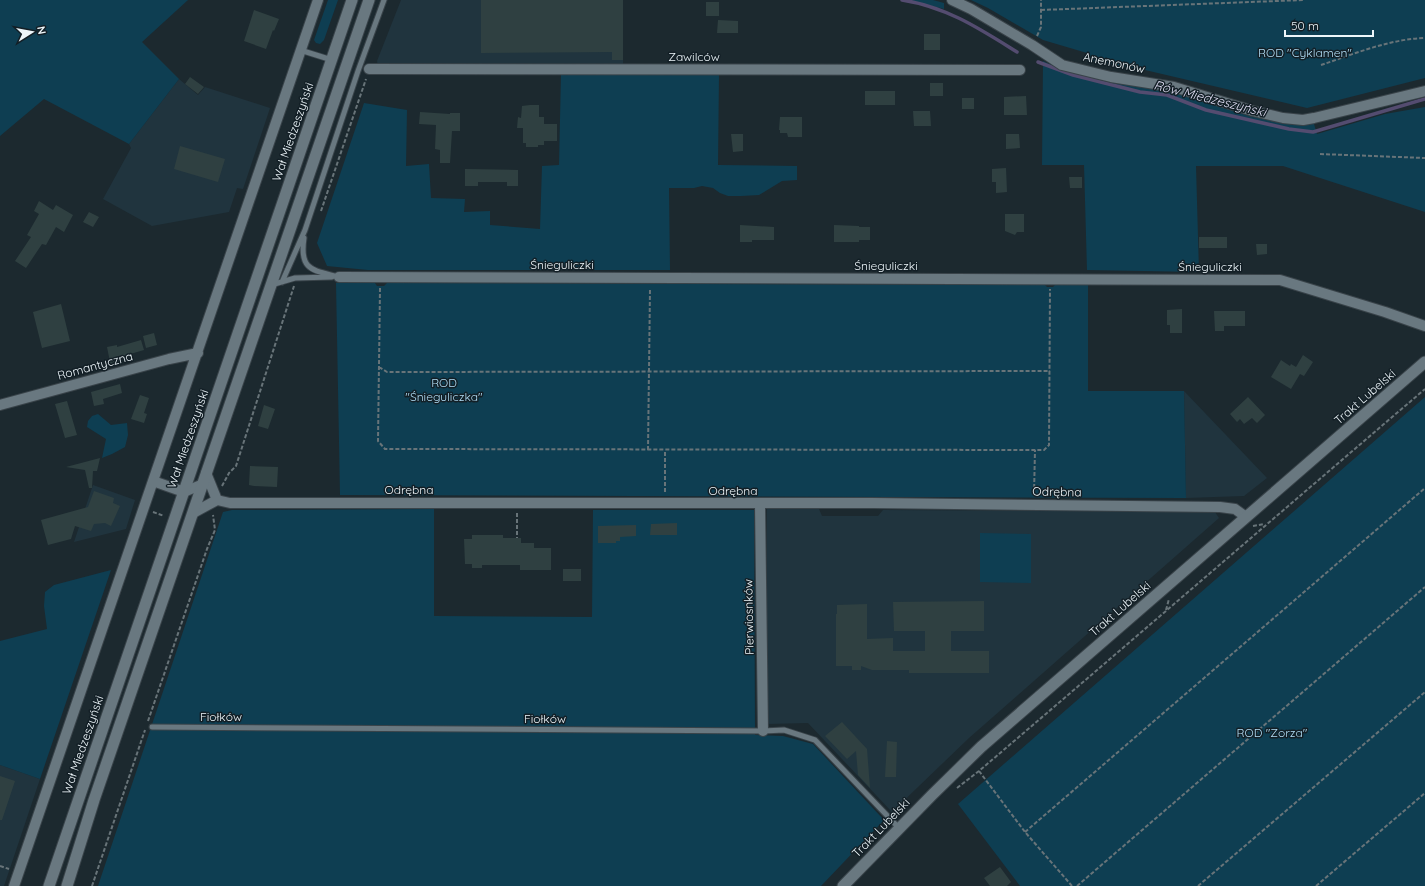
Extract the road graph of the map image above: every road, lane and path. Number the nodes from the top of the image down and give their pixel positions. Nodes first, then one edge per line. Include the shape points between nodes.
1 (318, 0) edge
2 (352, 0) edge
3 (369, 0) edge
4 (384, 0) edge
5 (952, 0) edge
6 (1041, 0) edge
7 (1303, 0) edge
8 (1041, 10) junction
9 (1036, 37) dead end
10 (1425, 38) edge
11 (300, 50) junction
12 (332, 60) junction
13 (1321, 64) dead end
14 (369, 69) junction
15 (1020, 70) dead end
16 (358, 71) junction
17 (1425, 91) edge
18 (1320, 154) dead end
19 (1425, 158) edge
20 (321, 211) dead end
21 (305, 230) junction
22 (339, 277) junction
23 (295, 278) junction
24 (277, 283) junction
25 (650, 284) dead end
26 (380, 286) dead end
27 (1050, 288) dead end
28 (1425, 326) edge
29 (198, 353) junction
30 (1425, 362) edge
31 (379, 368) junction
32 (1050, 371) junction
33 (649, 372) junction
34 (1425, 390) edge
35 (0, 405) edge
36 (648, 450) junction
37 (665, 450) junction
38 (1034, 450) junction
39 (206, 473) junction
40 (152, 481) junction
41 (203, 484) junction
42 (1425, 488) edge
43 (184, 492) junction
44 (665, 496) dead end
45 (1035, 497) dead end
46 (217, 500) junction
47 (760, 504) junction
48 (517, 508) dead end
49 (193, 513) junction
50 (1246, 517) junction
51 (517, 538) dead end
52 (1425, 587) edge
53 (1170, 595) dead end
54 (1166, 611) junction
55 (1425, 692) edge
56 (152, 727) dead end
57 (763, 731) junction
58 (979, 771) junction
59 (956, 789) dead end
60 (1425, 793) edge
61 (899, 828) junction
62 (1025, 832) junction
63 (0, 866) edge
64 (12, 870) dead end
65 (14, 886) edge
66 (49, 886) edge
67 (67, 886) edge
68 (92, 886) edge
69 (843, 886) edge
70 (1072, 886) edge
71 (1077, 886) edge
72 (1198, 886) edge
73 (1316, 886) edge

1 - 11 street
2 - 12 main road, Wał Miedzeszyński
3 - 24 main road
4 - 16 lane
5 - 17 street, Anemonów via 1062,65 1111,77 1174,87 1282,118 1314,118
6 - 8 path
7 - 8 path
8 - 9 path via 1041,27
10 - 13 path via 1385,44
11 - 12 lane
11 - 29 street
12 - 43 main road, Wał Miedzeszyński
14 - 15 street, Zawilców
14 - 16 lane
14 - 20 path
16 - 21 lane
18 - 19 path
21 - 22 lane via 302,251 304,260 313,270
21 - 24 lane
22 - 23 lane
22 - 28 street, Śnieguliczki via 1280,280
23 - 24 lane
23 - 46 path via 294,290 236,466 229,473
24 - 39 main road
25 - 33 path
26 - 31 path
27 - 32 path
29 - 35 street, Romantyczna
29 - 40 street
30 - 50 main road, Trakt Lubelski
31 - 33 path via 387,372
31 - 36 path via 378,441 385,449
32 - 33 path
32 - 38 path via 1049,445 1044,450
33 - 36 path
34 - 54 path
36 - 37 path
37 - 38 path
37 - 44 path
38 - 45 path
39 - 41 main road
39 - 46 street
40 - 43 street
40 - 65 street
41 - 43 street
41 - 49 main road
42 - 62 path
43 - 66 main road, Wał Miedzeszyński
46 - 47 street, Odrębna via 230,504
46 - 49 street
46 - 68 path via 213,512 215,530
47 - 50 street, Odrębna via 1220,507 1235,509
47 - 57 street, Pierwiosnków
48 - 51 path
49 - 67 main road
50 - 61 main road, Trakt Lubelski via 986,743
52 - 71 path
53 - 54 path
54 - 58 path
55 - 72 path
56 - 57 lane, Fiołków
57 - 61 lane, Fiołków via 784,730 815,740
58 - 59 path
58 - 62 path
60 - 73 path
61 - 69 main road, Trakt Lubelski
62 - 70 path
63 - 64 path

